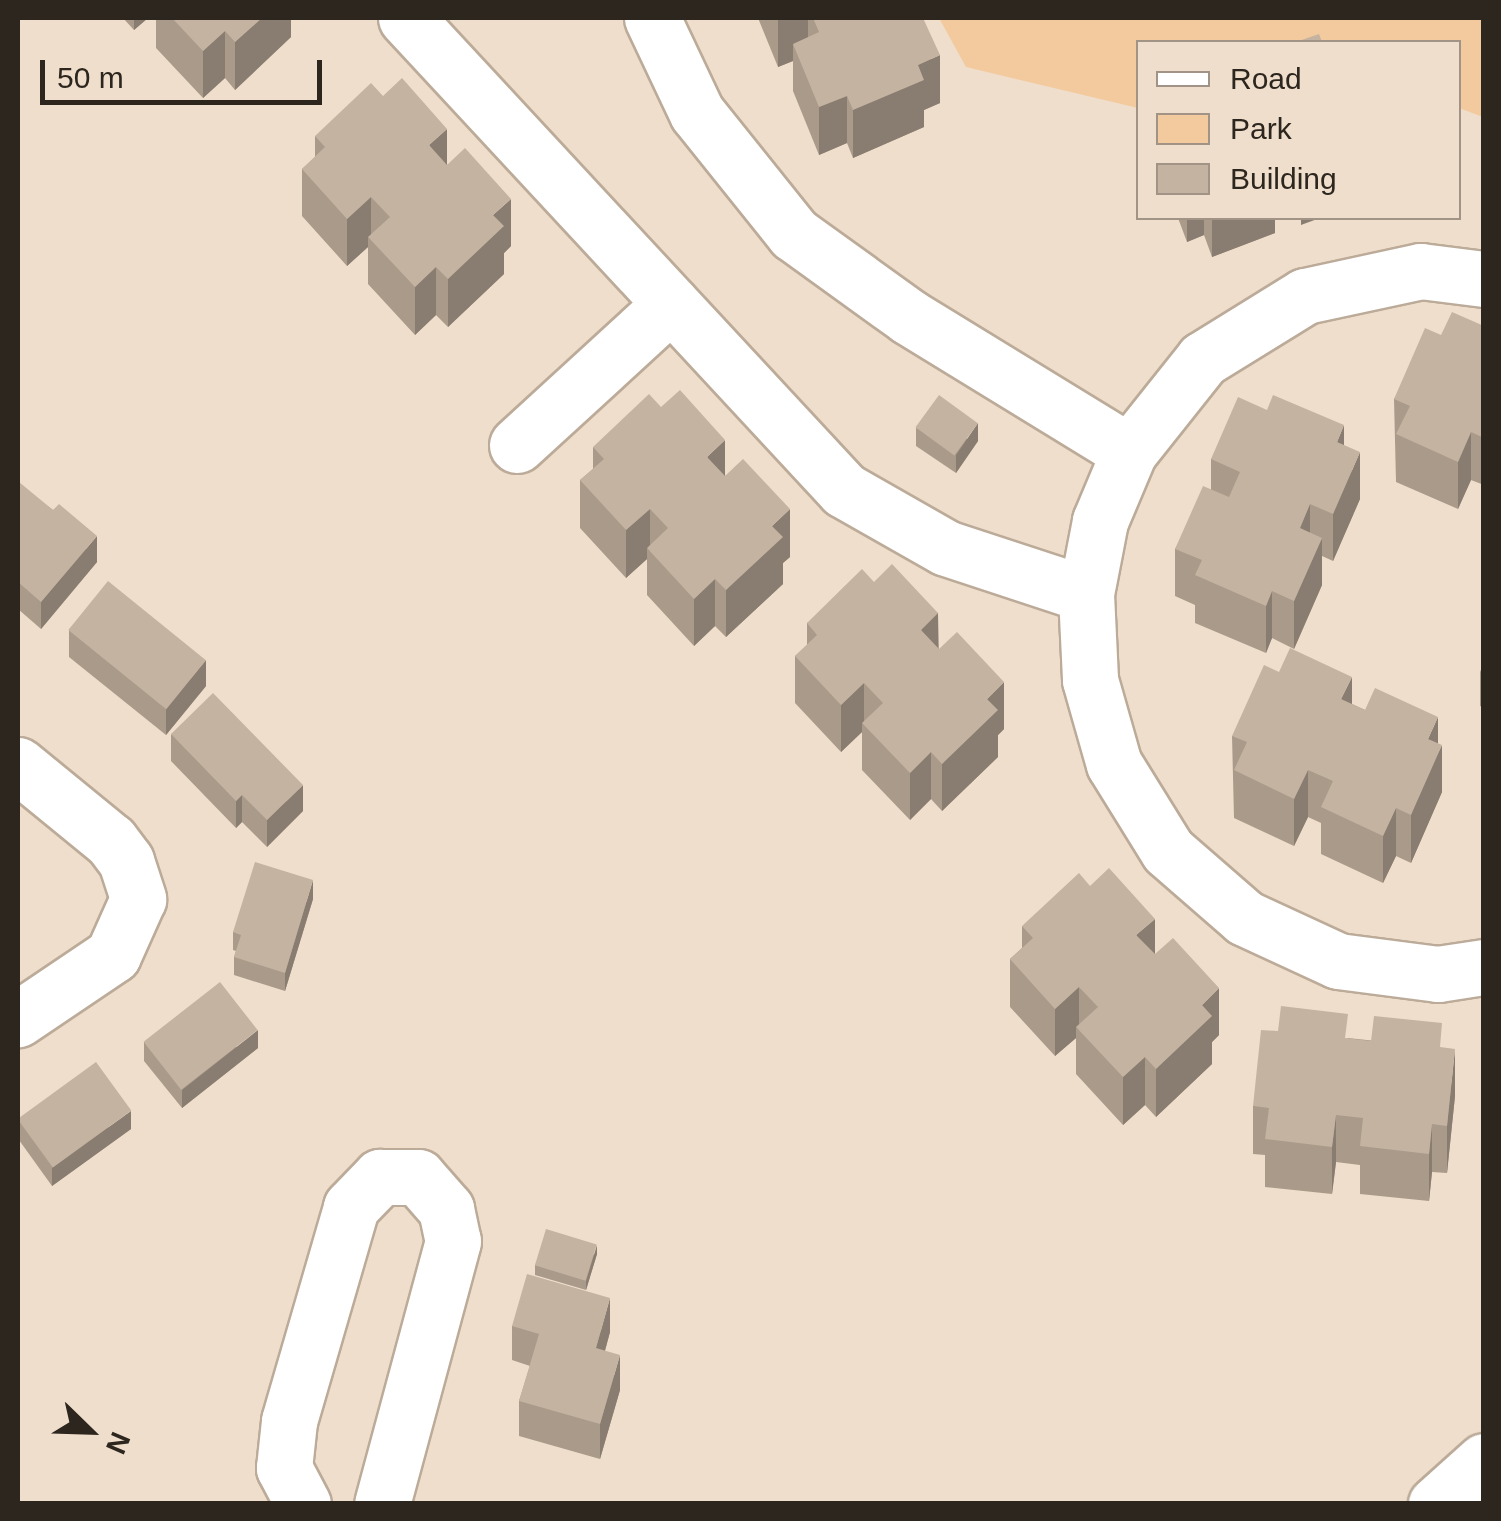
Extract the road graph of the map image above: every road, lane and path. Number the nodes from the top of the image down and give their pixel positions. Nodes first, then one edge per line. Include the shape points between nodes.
1 (406, 18) edge
2 (652, 18) edge
3 (1484, 279) edge
4 (671, 304) junction
5 (517, 445) dead end
6 (1129, 452) junction
7 (1086, 594) junction
8 (18, 765) edge
9 (1484, 967) edge
10 (18, 1019) edge
11 (1484, 1461) edge
12 (304, 1504) edge
13 (382, 1504) edge
14 (1436, 1504) edge

1 - 4 street
2 - 6 street via 696,114 794,234 909,318
3 - 6 street via 1420,271 1304,296 1204,360
4 - 5 street
4 - 7 street via 844,490 946,548
6 - 7 street via 1100,521
7 - 9 street via 1090,680 1114,764 1168,851 1245,918 1338,960 1438,974
8 - 10 street via 111,841 126,860 138,899 113,955
11 - 14 street
12 - 13 street via 284,1468 288,1420 350,1207 380,1177 418,1178 446,1209 453,1241

